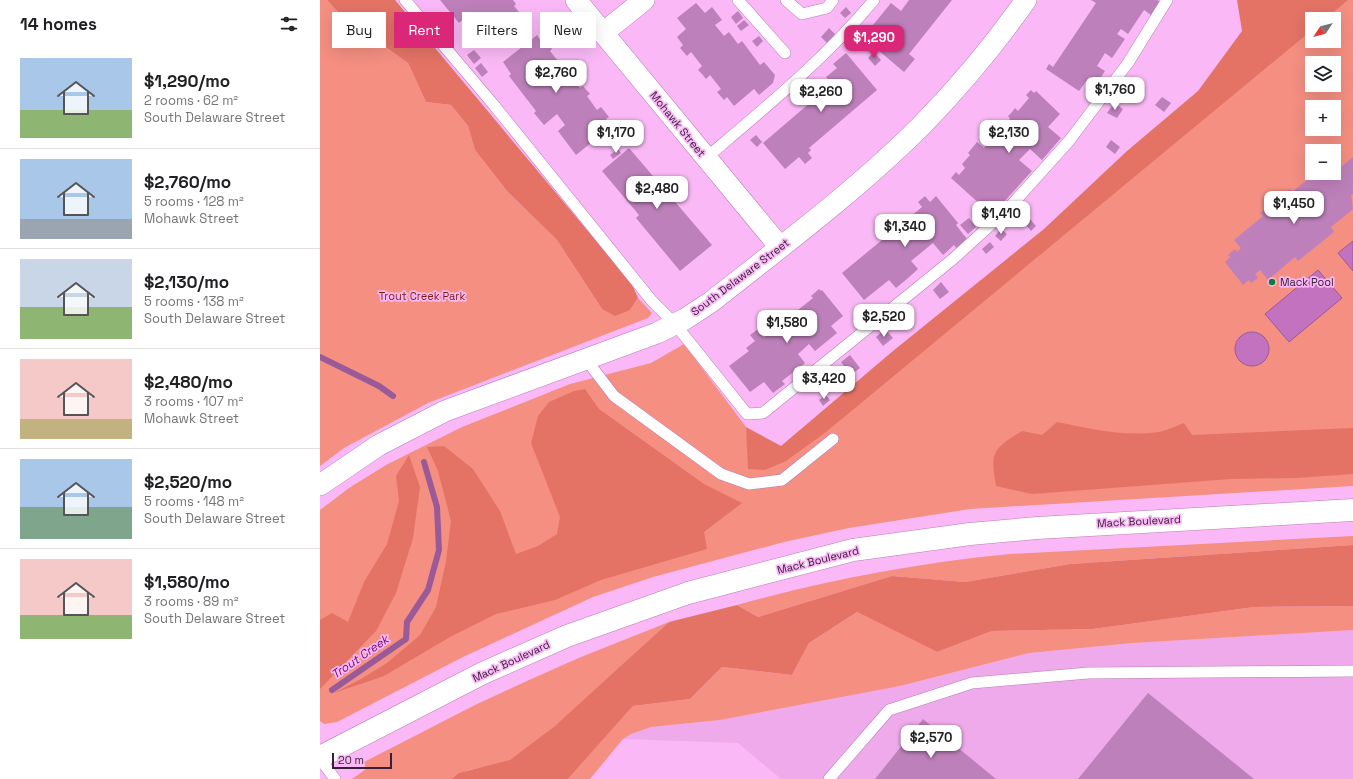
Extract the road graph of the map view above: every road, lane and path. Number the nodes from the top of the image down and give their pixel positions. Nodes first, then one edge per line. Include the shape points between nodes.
1 (405, 0) edge
2 (576, 0) edge
3 (644, 0) edge
4 (738, 0) edge
5 (786, 0) edge
6 (834, 0) edge
7 (874, 0) edge
8 (1026, 0) edge
9 (1167, 0) edge
10 (603, 33) junction
11 (785, 53) dead end
12 (706, 158) junction
13 (780, 248) junction
14 (675, 324) junction
15 (585, 358) junction
16 (833, 439) dead end
17 (320, 485) edge
18 (1353, 510) edge
19 (1353, 671) edge
20 (320, 758) edge
21 (335, 779) edge
22 (829, 779) edge

1 - 14 lane via 494,104 652,300
2 - 10 street, Mohawk Street
3 - 10 street
4 - 11 lane
5 - 6 lane via 802,14 827,8
7 - 12 lane via 796,81
8 - 13 street, South Delaware Street via 964,81 922,126
9 - 14 lane via 1128,63 1069,141 1007,210 953,259 763,413 747,414
10 - 12 street, Mohawk Street
12 - 13 street, Mohawk Street
13 - 14 street, South Delaware Street via 711,302
14 - 15 street, South Delaware Street via 619,348
15 - 16 lane via 614,396 721,474 749,484 782,480
15 - 17 street, South Delaware Street via 438,414 379,446
18 - 20 main road, Mack Boulevard via 1037,528 853,550 688,593 567,636 483,673
19 - 22 lane via 1088,673 972,683 889,710
20 - 21 lane

